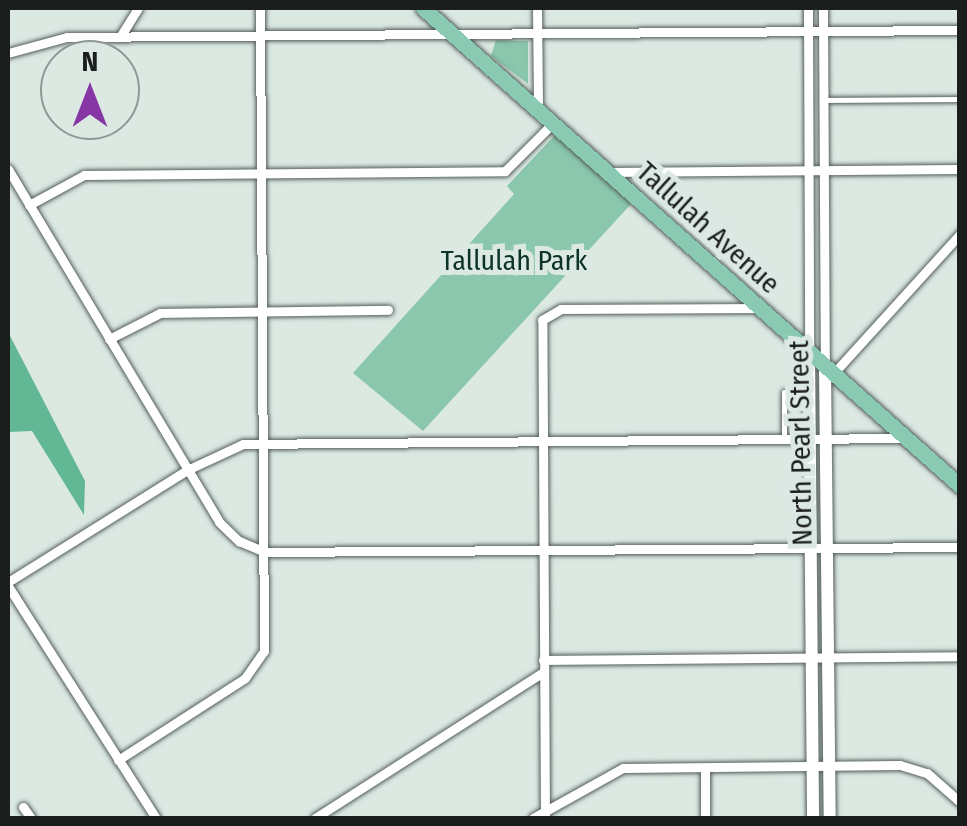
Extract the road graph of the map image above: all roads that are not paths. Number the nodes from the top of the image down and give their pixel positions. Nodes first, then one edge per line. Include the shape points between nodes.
1 (138, 8) edge
2 (260, 8) edge
3 (424, 8) edge
4 (537, 8) edge
5 (808, 8) edge
6 (823, 8) edge
7 (808, 30) junction
8 (823, 30) junction
9 (960, 30) edge
10 (454, 33) junction
11 (537, 33) junction
12 (260, 36) junction
13 (120, 37) junction
14 (8, 53) edge
15 (960, 99) edge
16 (824, 100) junction
17 (538, 109) junction
18 (553, 123) junction
19 (8, 169) edge
20 (960, 169) edge
21 (808, 170) junction
22 (824, 170) junction
23 (608, 172) junction
24 (261, 174) junction
25 (29, 205) junction
26 (958, 240) edge
27 (760, 308) junction
28 (388, 310) dead end
29 (264, 312) junction
30 (109, 339) junction
31 (809, 352) junction
32 (829, 371) junction
33 (810, 392) junction
34 (906, 438) junction
35 (784, 439) junction
36 (810, 439) junction
37 (826, 439) junction
38 (541, 441) junction
39 (264, 444) junction
40 (187, 470) junction
41 (960, 486) edge
42 (960, 547) edge
43 (811, 548) junction
44 (827, 548) junction
45 (542, 550) junction
46 (265, 552) junction
47 (8, 584) edge
48 (960, 656) edge
49 (812, 657) junction
50 (828, 657) junction
51 (543, 660) junction
52 (543, 672) junction
53 (118, 760) junction
54 (813, 766) junction
55 (829, 766) junction
56 (705, 768) junction
57 (960, 802) edge
58 (24, 807) dead end
59 (545, 815) edge
60 (152, 817) edge
61 (31, 818) edge
62 (315, 818) edge
63 (533, 818) edge
64 (706, 818) edge
65 (813, 818) edge
66 (830, 818) edge

1 - 13 street
2 - 12 street
3 - 10 main road, Tallulah Avenue
4 - 11 street
5 - 7 street, North Pearl Street
6 - 8 street, North Pearl Street
7 - 8 street
7 - 11 street
7 - 21 street, North Pearl Street
8 - 9 street
8 - 16 street, North Pearl Street
10 - 11 street
10 - 12 street
10 - 17 main road, Tallulah Avenue
11 - 17 street
12 - 13 street
12 - 24 street
13 - 14 street via 24,45
15 - 16 lane
16 - 22 street, North Pearl Street
17 - 18 main road, Tallulah Avenue
18 - 23 main road, Tallulah Avenue
18 - 24 street via 505,171
19 - 25 street
20 - 22 street
21 - 22 street
21 - 23 street
21 - 31 street, North Pearl Street
22 - 32 street, North Pearl Street
23 - 27 main road, Tallulah Avenue
24 - 25 street via 84,175
24 - 29 street
25 - 30 street
26 - 32 street
27 - 31 main road, Tallulah Avenue
27 - 38 street via 546,314 539,327
28 - 29 street
29 - 30 street via 160,313
29 - 39 street
30 - 40 street
31 - 32 main road, Tallulah Avenue
31 - 33 street, North Pearl Street
32 - 34 main road, Tallulah Avenue
32 - 37 street, North Pearl Street
33 - 35 lane via 784,392
33 - 36 street, North Pearl Street
34 - 37 street
34 - 41 main road, Tallulah Avenue
35 - 36 street
35 - 38 street
36 - 37 street
36 - 43 street, North Pearl Street
37 - 44 street, North Pearl Street
38 - 39 street
38 - 45 street
39 - 40 street via 230,446
39 - 46 street
40 - 46 street via 227,532
40 - 47 street
42 - 44 street
43 - 44 street
43 - 45 street
43 - 49 street, North Pearl Street
44 - 50 street, North Pearl Street
45 - 46 street
45 - 51 street
46 - 53 street via 261,661 246,678
47 - 53 street
48 - 50 street
49 - 50 street
49 - 51 street
49 - 54 street, North Pearl Street
50 - 55 street, North Pearl Street
51 - 52 street
52 - 59 street
52 - 62 street
53 - 60 street
54 - 55 street
54 - 56 street
54 - 65 street, North Pearl Street
55 - 57 street via 914,767
55 - 66 street, North Pearl Street
56 - 59 street via 608,772
56 - 64 street
58 - 61 street
59 - 63 street

